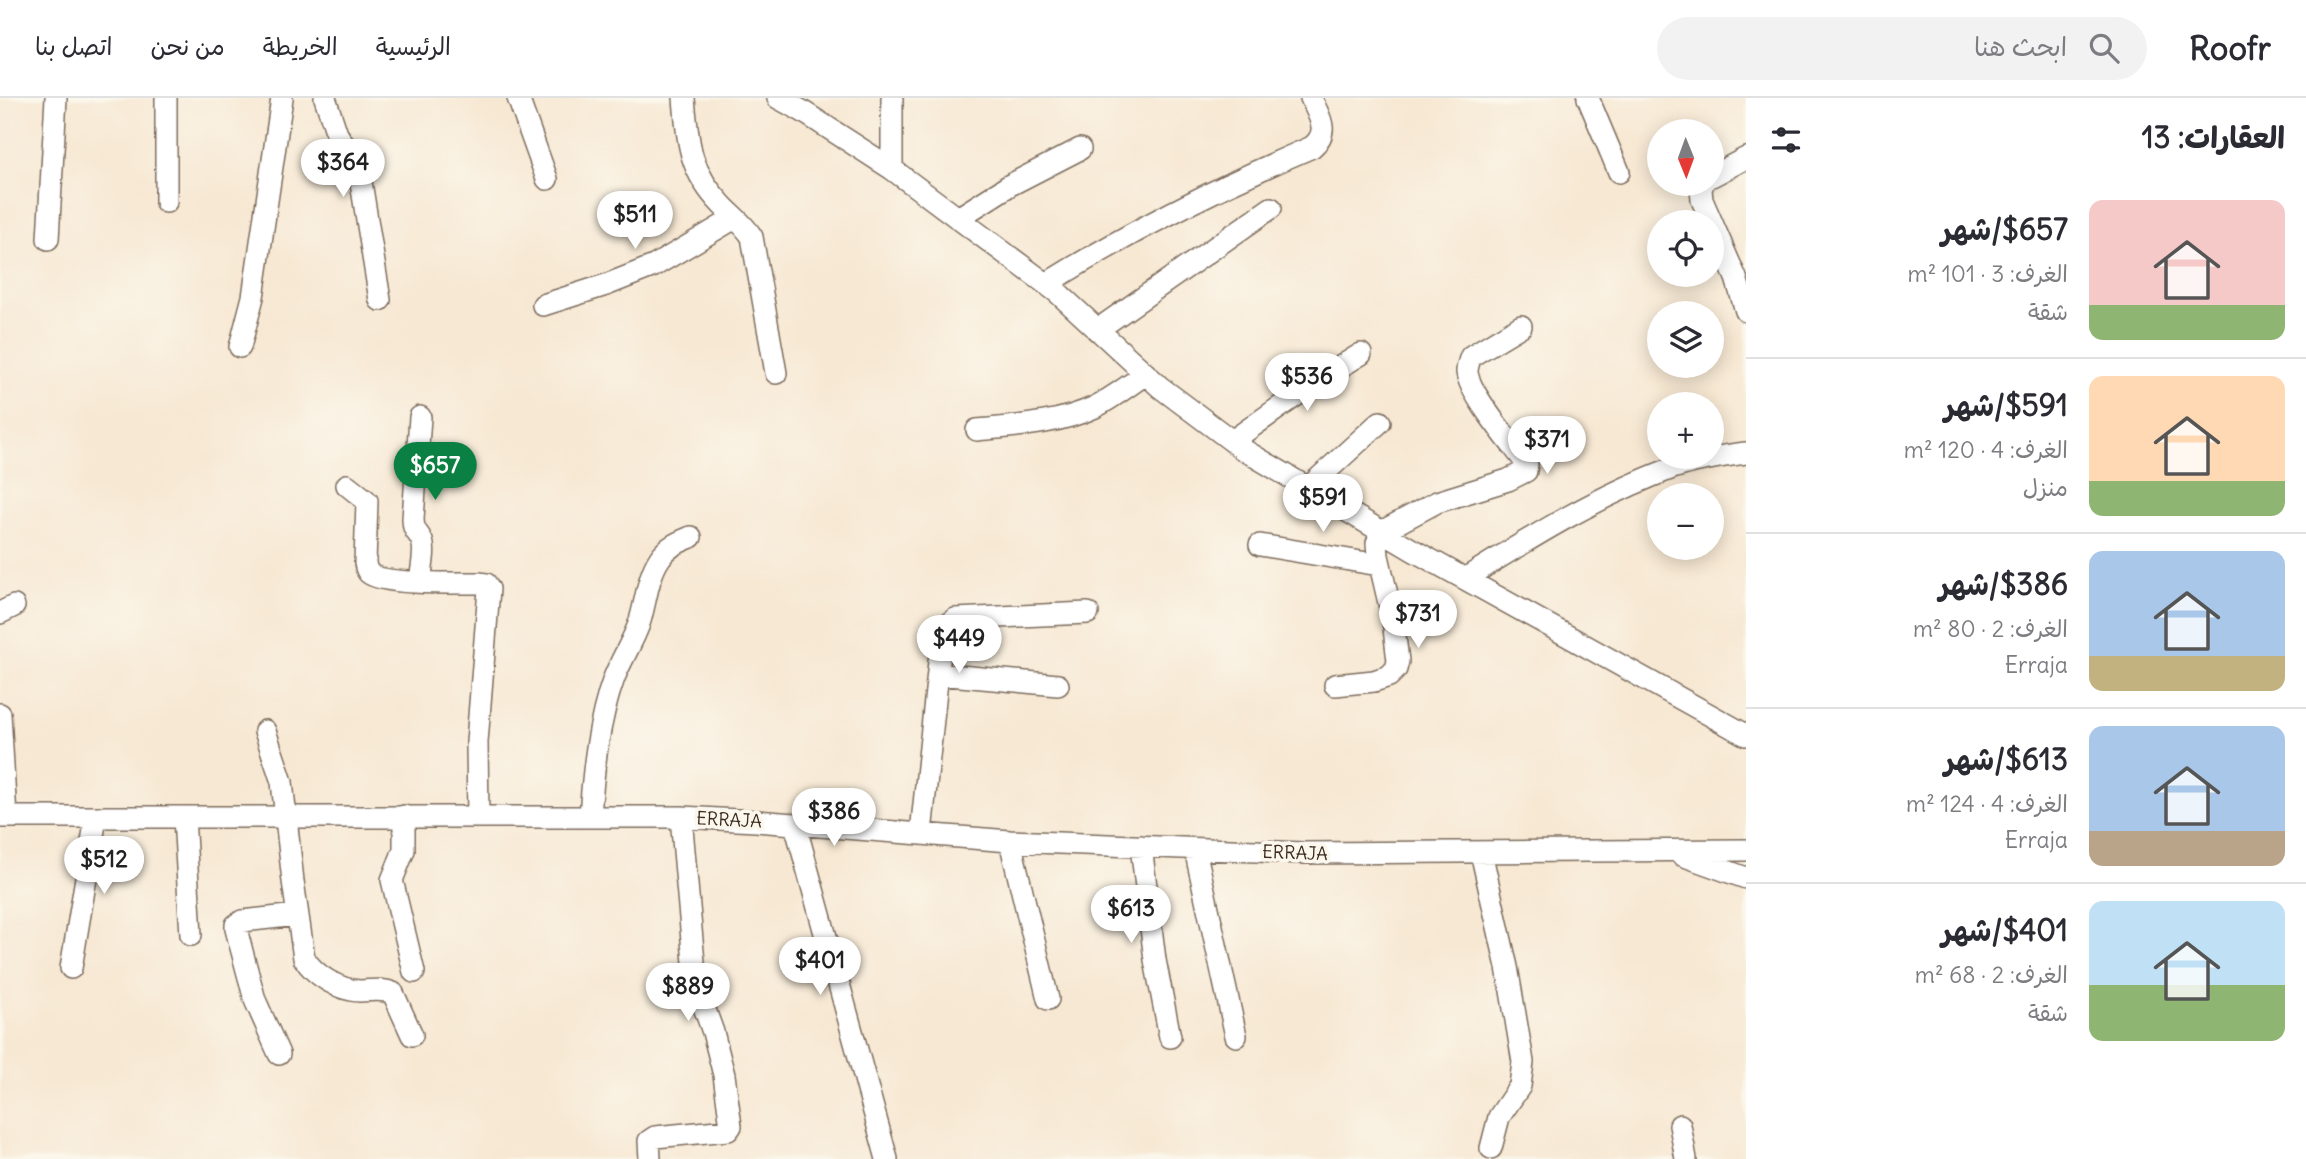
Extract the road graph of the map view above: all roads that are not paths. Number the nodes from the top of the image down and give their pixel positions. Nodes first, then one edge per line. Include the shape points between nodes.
1 (56, 98) edge
2 (166, 98) edge
3 (282, 98) edge
4 (325, 98) edge
5 (517, 98) edge
6 (684, 98) edge
7 (778, 98) edge
8 (892, 98) edge
9 (1311, 98) edge
10 (1588, 98) edge
11 (1080, 149) dead end
12 (1746, 158) edge
13 (892, 169) junction
14 (1724, 170) edge
15 (1619, 172) dead end
16 (547, 179) dead end
17 (1702, 196) edge
18 (166, 202) dead end
19 (1271, 208) dead end
20 (735, 218) junction
21 (958, 219) junction
22 (48, 239) dead end
23 (1046, 284) junction
24 (380, 300) dead end
25 (543, 304) dead end
26 (1746, 310) edge
27 (1521, 326) dead end
28 (1097, 330) junction
29 (240, 347) dead end
30 (1361, 354) dead end
31 (776, 373) dead end
32 (1146, 374) junction
33 (419, 417) dead end
34 (1380, 422) dead end
35 (977, 430) dead end
36 (1232, 441) junction
37 (1746, 453) edge
38 (347, 485) dead end
39 (1308, 488) junction
40 (1381, 532) junction
41 (691, 537) dead end
42 (1260, 545) dead end
43 (1379, 565) junction
44 (1466, 579) junction
45 (419, 582) junction
46 (1088, 613) dead end
47 (938, 674) junction
48 (1058, 685) dead end
49 (1335, 685) dead end
50 (0, 714) edge
51 (265, 731) dead end
52 (1746, 736) edge
53 (287, 816) junction
54 (404, 816) junction
55 (3, 817) edge
56 (184, 817) junction
57 (478, 817) junction
58 (590, 817) junction
59 (681, 817) junction
60 (96, 818) junction
61 (795, 824) junction
62 (921, 833) junction
63 (1010, 841) junction
64 (1141, 846) junction
65 (1195, 849) junction
66 (1667, 850) junction
67 (1746, 850) edge
68 (1481, 852) junction
69 (1746, 878) edge
70 (297, 915) junction
71 (191, 935) dead end
72 (71, 968) dead end
73 (414, 972) dead end
74 (1048, 999) dead end
75 (412, 1035) dead end
76 (1236, 1036) dead end
77 (1170, 1037) dead end
78 (279, 1054) dead end
79 (1680, 1125) dead end
80 (1491, 1148) dead end
81 (650, 1159) edge
82 (887, 1159) edge
83 (1686, 1159) edge

1 - 22 street
2 - 18 street
3 - 29 street via 253,297
4 - 24 street via 337,134 360,176
5 - 16 street
6 - 20 street via 687,134 701,181
7 - 13 street
8 - 13 street
9 - 23 street via 1323,134 1312,147 1210,193
10 - 15 street
11 - 21 street
12 - 14 street
13 - 21 street
17 - 26 street
19 - 28 street
20 - 25 street via 654,266
20 - 31 street via 752,237
21 - 23 street
23 - 28 street
27 - 40 street via 1471,356 1467,372 1484,405 1527,464 1526,471 1508,481 1437,502
28 - 32 street
30 - 36 street
32 - 35 street via 1095,407 1072,415
32 - 36 street
33 - 45 street via 413,519 423,548
34 - 39 street
36 - 39 street
37 - 44 street via 1690,463 1654,476 1561,520
38 - 45 street via 367,501 367,571 386,579
39 - 40 street
40 - 43 street
40 - 44 street
41 - 58 street via 671,546 656,565 640,622 614,677 597,749
42 - 43 street
43 - 49 street via 1393,620 1396,669 1374,681
44 - 52 street
45 - 57 street via 479,583 489,589 477,742
46 - 47 street via 955,619 943,630
47 - 48 street
47 - 62 street
50 - 55 street
51 - 53 street via 282,782
53 - 54 street, ERRAJA
53 - 56 street, ERRAJA
53 - 70 street
54 - 57 street, ERRAJA
54 - 73 street via 404,850 392,880
55 - 60 street, ERRAJA
56 - 60 street, ERRAJA
56 - 71 street
57 - 58 street, ERRAJA
58 - 59 street, ERRAJA
59 - 61 street, ERRAJA
59 - 81 street via 696,985 724,1075 731,1126 717,1133 654,1137 649,1141
60 - 72 street
61 - 62 street, ERRAJA
61 - 82 street
62 - 63 street, ERRAJA
63 - 64 street, ERRAJA
63 - 74 street
64 - 65 street, ERRAJA
64 - 77 street via 1153,949
65 - 68 street, ERRAJA
65 - 76 street
66 - 67 street, ERRAJA
66 - 68 street, ERRAJA
66 - 69 street, ERRAJA
68 - 80 street via 1523,1062 1520,1086 1499,1117
70 - 75 street via 310,968 349,990 393,993
70 - 78 street via 236,925 255,1000
79 - 83 street

